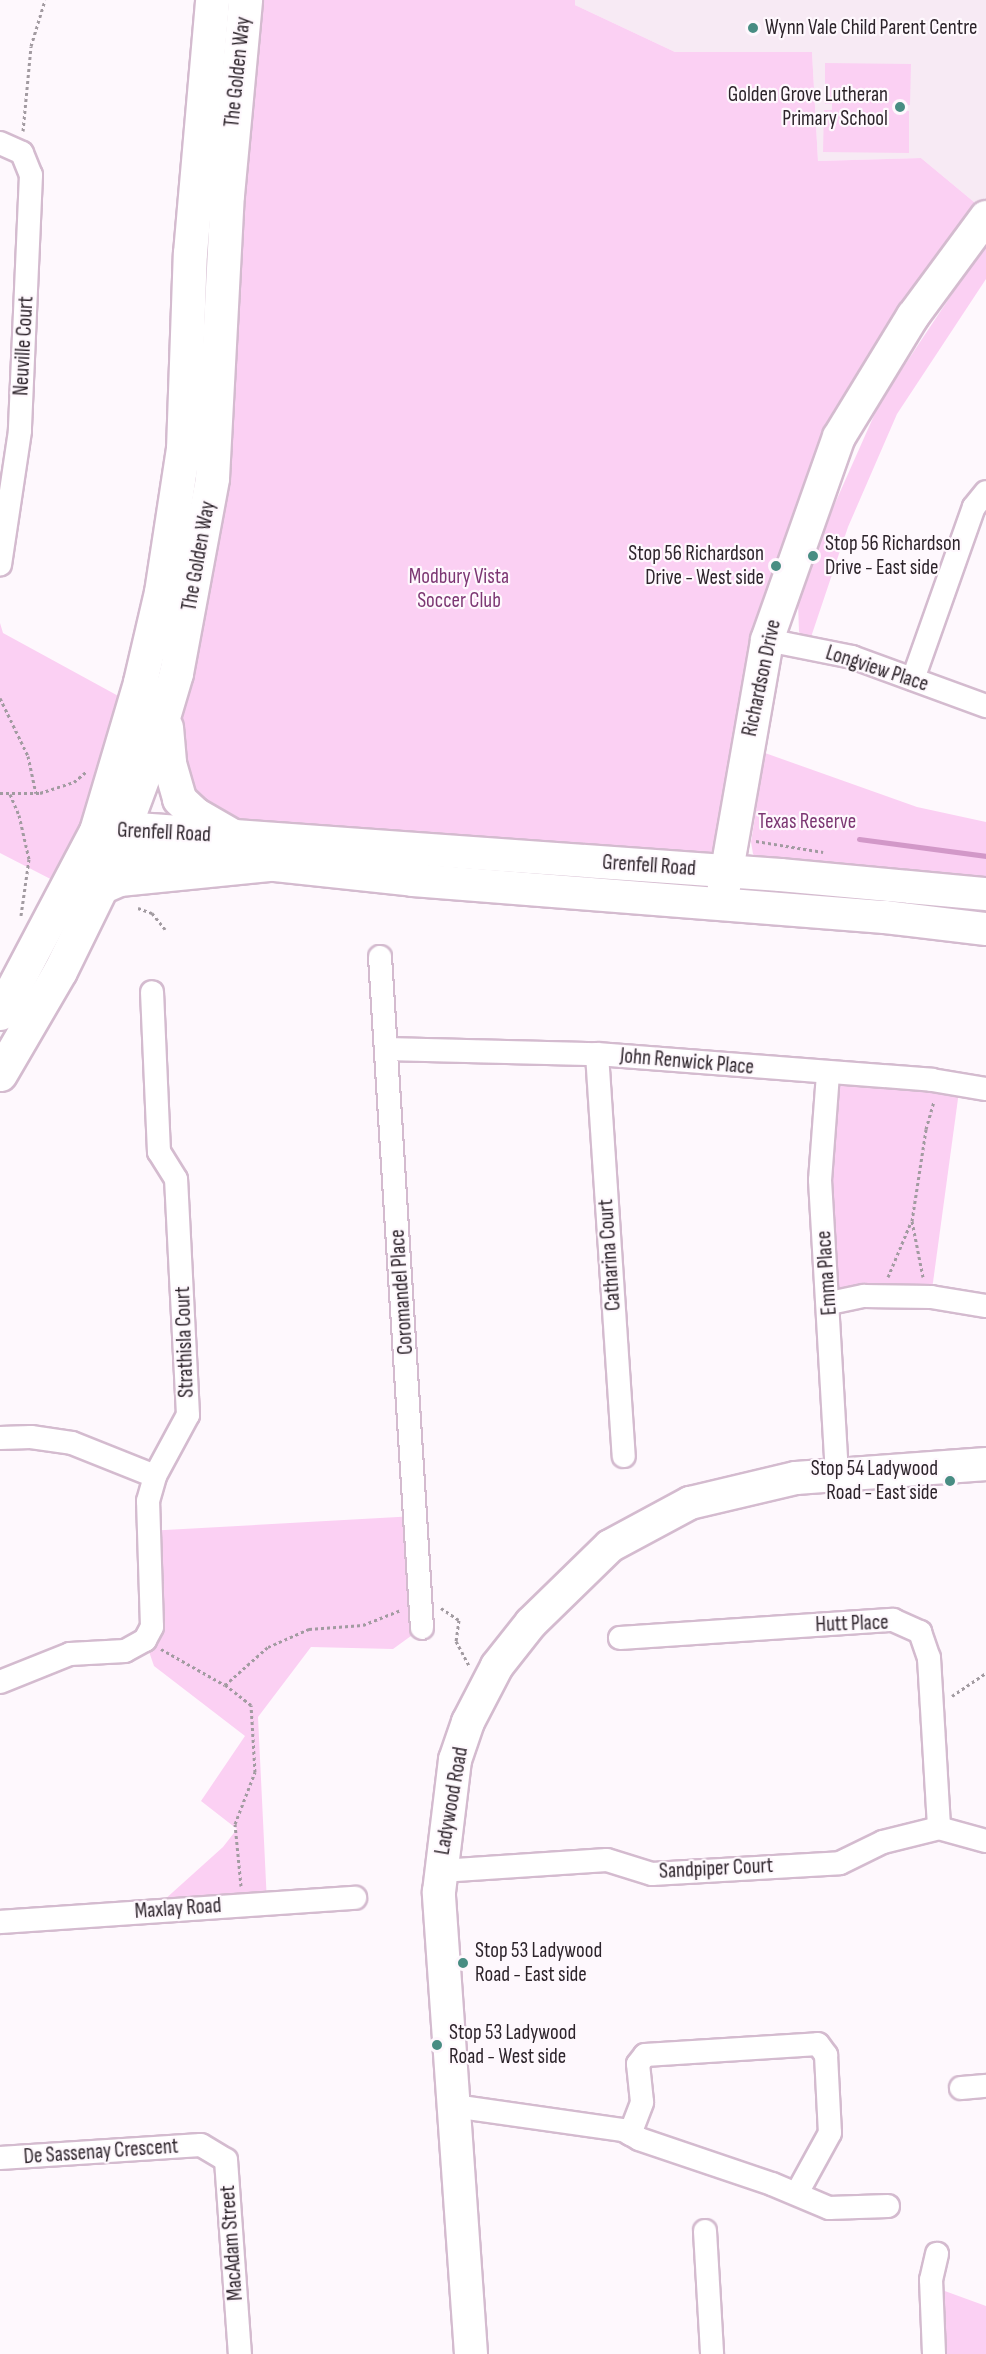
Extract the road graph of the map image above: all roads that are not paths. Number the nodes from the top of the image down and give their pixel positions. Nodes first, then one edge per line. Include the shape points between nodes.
1 (212, 0) edge
2 (245, 0) edge
3 (0, 144) edge
4 (986, 217) edge
5 (986, 492) edge
6 (0, 565) edge
7 (767, 640) junction
8 (913, 679) junction
9 (986, 706) edge
10 (165, 713) junction
11 (112, 836) junction
12 (233, 836) junction
13 (268, 864) junction
14 (725, 871) junction
15 (101, 886) junction
16 (986, 894) edge
17 (721, 904) junction
18 (986, 928) edge
19 (380, 957) dead end
20 (152, 992) dead end
21 (0, 1013) edge
22 (387, 1048) junction
23 (597, 1054) junction
24 (0, 1074) edge
25 (828, 1074) junction
26 (986, 1089) edge
27 (830, 1303) junction
28 (986, 1306) edge
29 (0, 1438) edge
30 (624, 1456) dead end
31 (986, 1464) edge
32 (837, 1473) junction
33 (155, 1476) junction
34 (422, 1628) dead end
35 (620, 1638) dead end
36 (0, 1682) edge
37 (939, 1828) junction
38 (986, 1841) edge
39 (441, 1871) junction
40 (355, 1898) dead end
41 (0, 1922) edge
42 (986, 2086) edge
43 (961, 2088) dead end
44 (454, 2106) junction
45 (630, 2134) junction
46 (201, 2145) joint
47 (0, 2158) edge
48 (797, 2193) junction
49 (888, 2206) dead end
50 (705, 2231) dead end
51 (937, 2254) dead end
52 (240, 2354) edge
53 (471, 2354) edge
54 (712, 2354) edge
55 (934, 2354) edge

1 - 11 main road, The Golden Way via 196,164 185,414 176,508
2 - 10 main road, The Golden Way via 227,195 212,478 191,608
3 - 6 street, Neuville Court via 22,153 31,175 20,431
4 - 7 street, Richardson Drive via 913,316 839,437
5 - 8 street via 974,507
7 - 8 street, Longview Place via 852,657
7 - 14 street, Richardson Drive
8 - 9 street, Longview Place
10 - 11 main road, The Golden Way
10 - 12 main road via 169,763 179,799 195,814
11 - 12 street, Grenfell Road
11 - 13 street, Grenfell Road
11 - 15 main road, The Golden Way
11 - 21 main road, The Golden Way
12 - 14 street, Grenfell Road
13 - 15 main road via 120,879
13 - 17 street, Grenfell Road via 413,880
14 - 16 street, Grenfell Road
14 - 17 street, Richardson Drive
15 - 24 main road, The Golden Way via 60,971
17 - 18 street, Grenfell Road
19 - 22 street, Coromandel Place
20 - 33 street, Strathisla Court via 159,1152 176,1179 188,1415
22 - 23 street, John Renwick Place
22 - 34 street, Coromandel Place
23 - 25 street, John Renwick Place
23 - 30 street, Catharina Court
25 - 26 street, John Renwick Place via 932,1080
25 - 27 street, Emma Place via 820,1180
27 - 28 street via 880,1296 931,1297
27 - 32 street, Emma Place
29 - 33 street via 31,1437 72,1443
31 - 32 street, Ladywood Road
32 - 39 street, Ladywood Road via 796,1478 690,1503 610,1546 531,1623 497,1666 468,1722 455,1760
33 - 36 street, Strathisla Court via 147,1531 152,1627 145,1640 125,1651 70,1654
35 - 37 street, Hutt Place via 893,1620 920,1632 929,1658
37 - 38 street, Sandpiper Court
37 - 39 street, Sandpiper Court via 883,1842 840,1863 652,1874 608,1860
39 - 44 street, Ladywood Road
40 - 41 street, Maxlay Road
42 - 43 street
44 - 45 street via 616,2128
44 - 53 street, Ladywood Road
45 - 48 street
45 - 48 street via 642,2102 638,2064 645,2055 818,2044 826,2055 830,2133
46 - 47 street, De Sassenay Crescent
46 - 52 street, MacAdam Street via 226,2160
48 - 49 street via 829,2208
50 - 54 street
51 - 55 street via 931,2280

